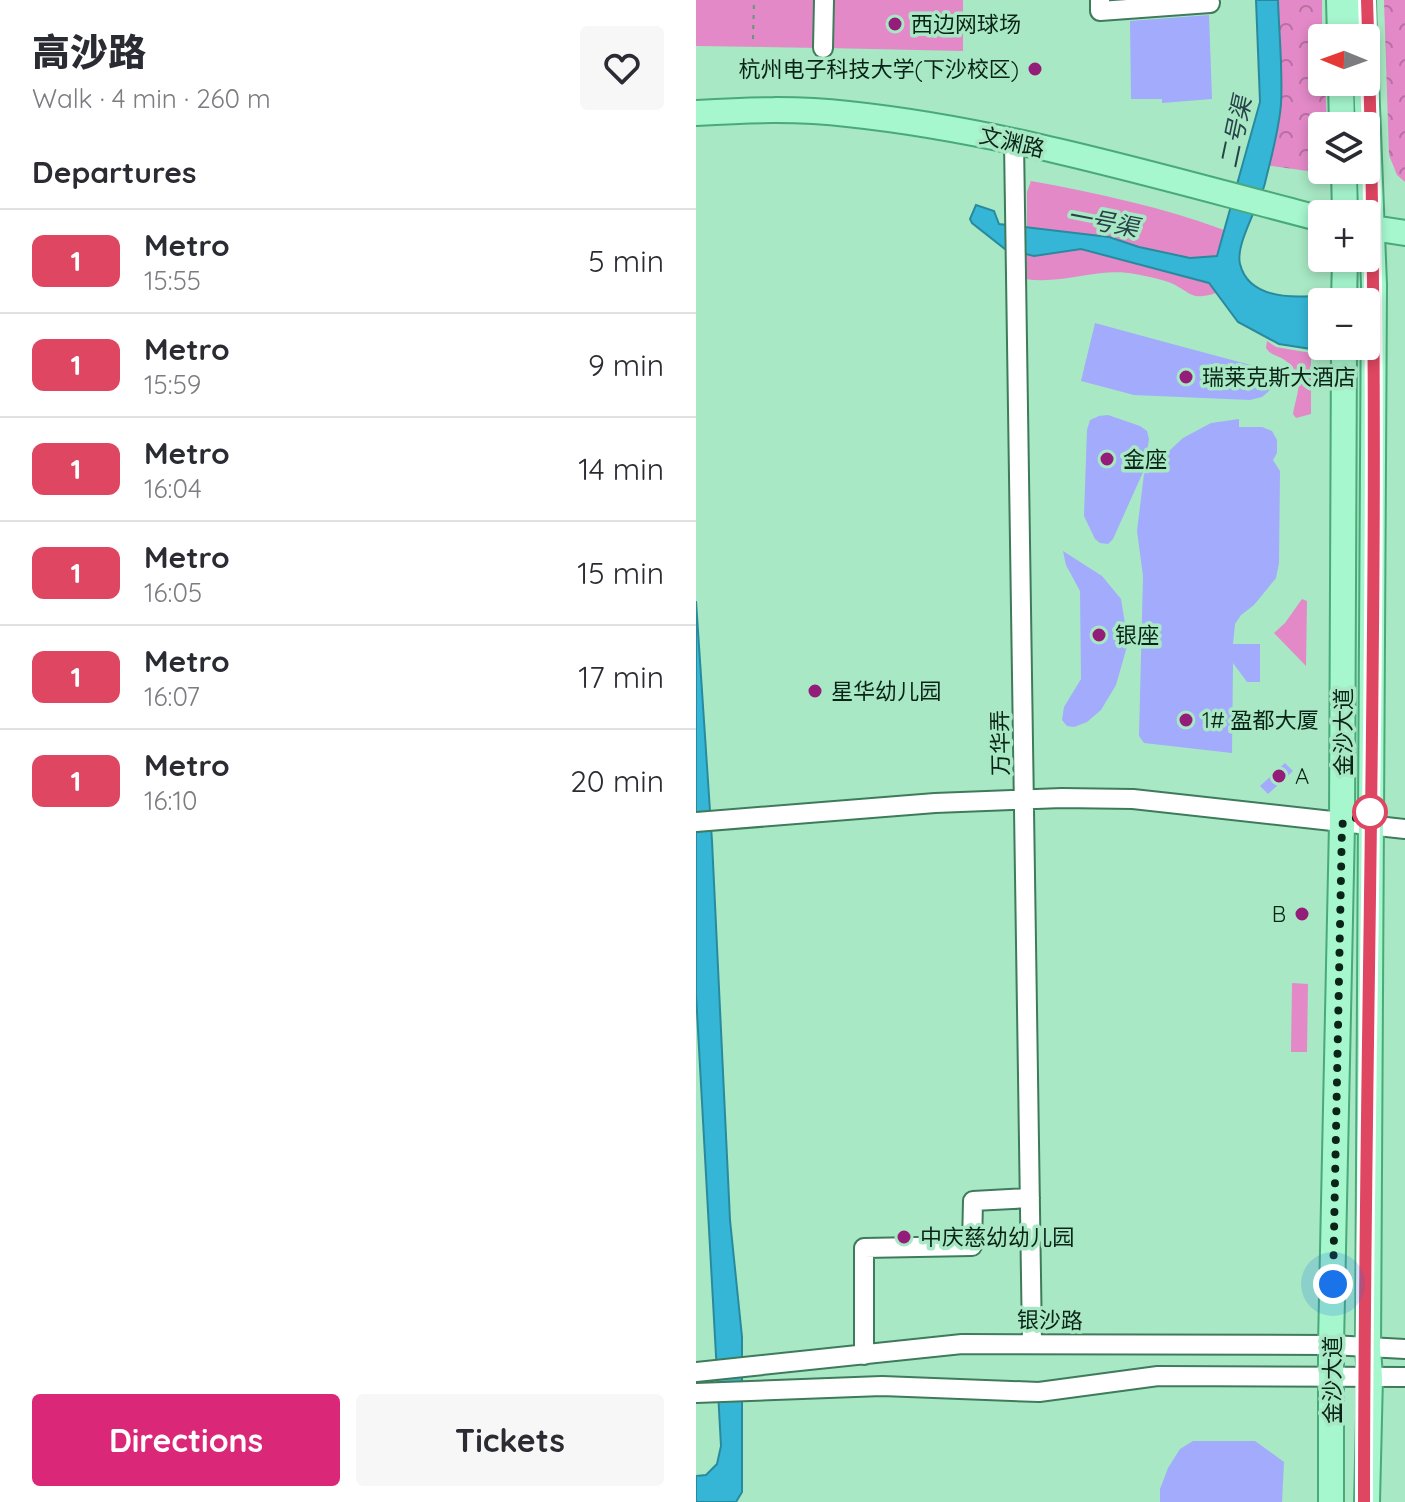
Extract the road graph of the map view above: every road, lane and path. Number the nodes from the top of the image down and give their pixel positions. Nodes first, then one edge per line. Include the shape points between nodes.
1 (754, 0) edge
2 (824, 0) edge
3 (1100, 0) edge
4 (1339, 0) edge
5 (1363, 0) edge
6 (1210, 3) dead end
7 (1340, 24) edge
8 (1364, 24) edge
9 (753, 39) dead end
10 (823, 48) dead end
11 (1366, 96) edge
12 (696, 113) edge
13 (1014, 142) junction
14 (1368, 200) edge
15 (1308, 215) edge
16 (1380, 229) edge
17 (1405, 233) edge
18 (1372, 272) edge
19 (1344, 360) edge
20 (1025, 799) junction
21 (696, 822) edge
22 (1342, 824) junction
23 (1369, 824) junction
24 (1405, 829) edge
25 (1030, 1198) junction
26 (1032, 1343) junction
27 (1331, 1345) junction
28 (1368, 1349) junction
29 (1405, 1349) edge
30 (864, 1355) junction
31 (696, 1372) edge
32 (1332, 1377) junction
33 (1370, 1377) junction
34 (1405, 1377) edge
35 (696, 1393) edge
36 (1331, 1502) edge
37 (1367, 1502) edge

1 - 9 path
2 - 10 street
3 - 6 street via 1100,11
4 - 7 main road
5 - 8 main road
11 - 14 main road, 金沙大道
12 - 13 main road, 文渊路 via 845,113
13 - 15 main road, 文渊路
13 - 20 street, 万华弄
16 - 17 main road
18 - 23 main road, 金沙大道
19 - 22 main road, 金沙大道
20 - 21 street
20 - 22 street via 1133,799
20 - 25 street, 万华弄
22 - 23 street
22 - 27 main road, 金沙大道
23 - 24 street
23 - 28 main road, 金沙大道
25 - 26 street, 万华弄
25 - 30 street via 973,1201 972,1246 864,1248
26 - 27 street, 银沙路
26 - 30 street, 银沙路
27 - 28 street, 银沙路
27 - 32 main road, 金沙大道
28 - 29 street, 银沙路
28 - 33 main road, 金沙大道
30 - 31 street, 银沙路
32 - 33 street
32 - 35 street via 1158,1376 1039,1392 855,1386
32 - 36 main road, 金沙大道
33 - 34 street
33 - 37 main road, 金沙大道

